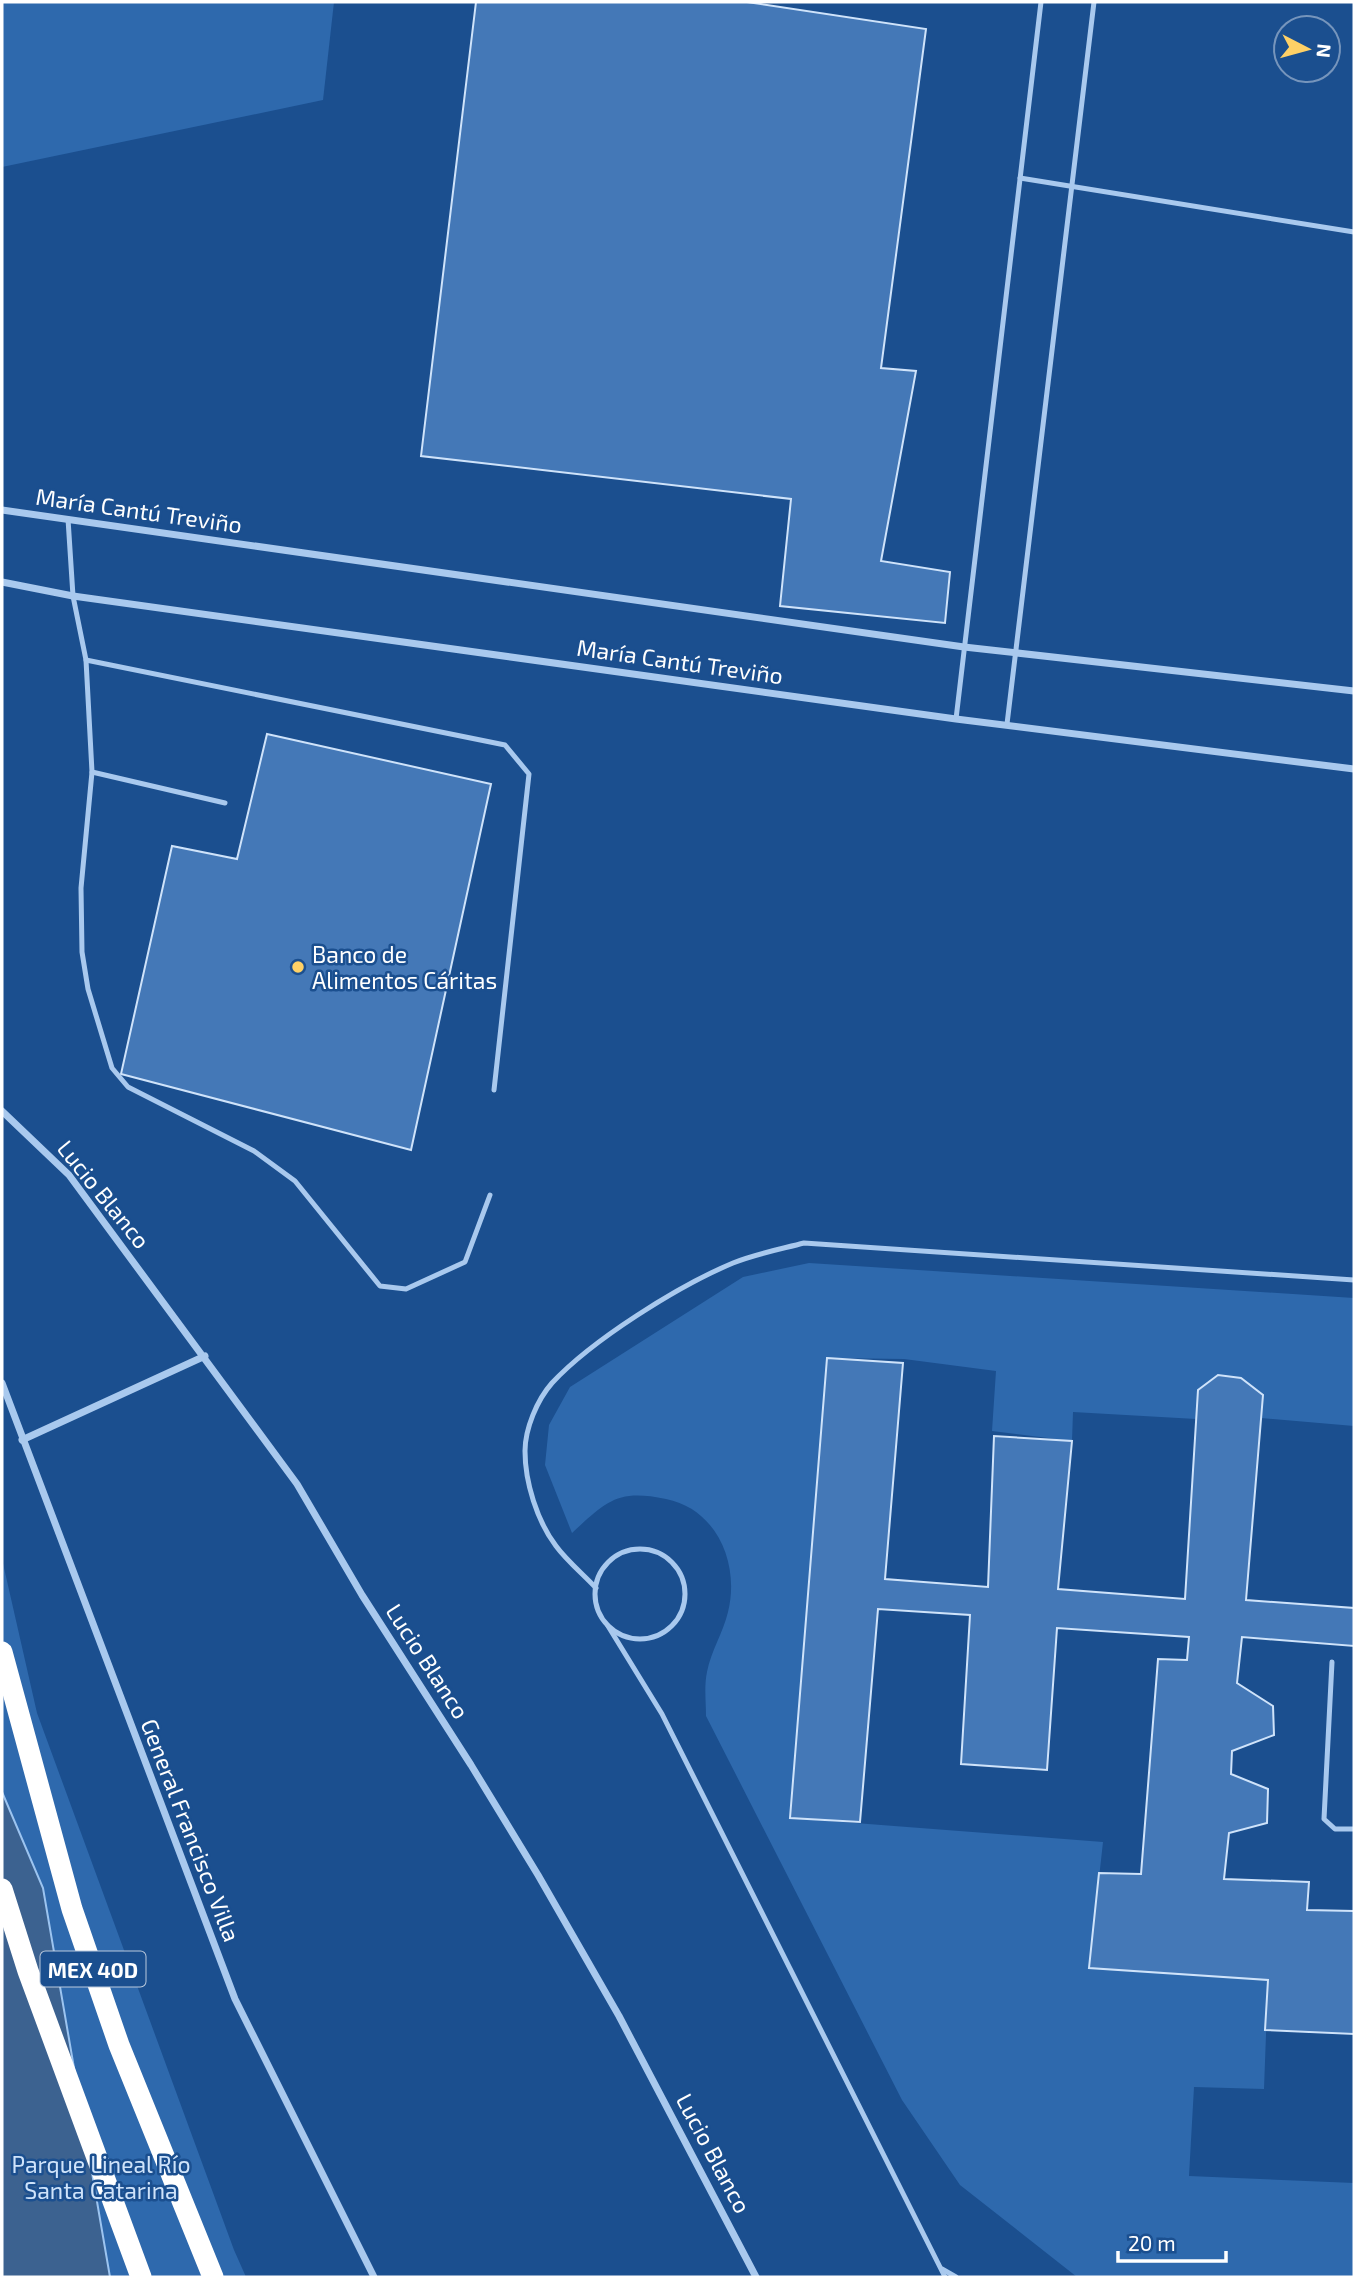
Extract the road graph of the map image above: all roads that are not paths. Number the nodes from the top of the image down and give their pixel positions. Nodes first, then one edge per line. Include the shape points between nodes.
1 (1041, 2) edge
2 (1094, 2) edge
3 (1020, 178) junction
4 (1073, 187) junction
5 (1354, 232) edge
6 (2, 510) edge
7 (68, 519) junction
8 (2, 582) edge
9 (73, 596) junction
10 (964, 647) junction
11 (1016, 653) junction
12 (86, 660) junction
13 (1354, 691) edge
14 (956, 719) junction
15 (1007, 724) junction
16 (1354, 769) edge
17 (92, 772) junction
18 (225, 803) dead end
19 (494, 1090) dead end
20 (2, 1111) edge
21 (490, 1195) dead end
22 (1354, 1280) edge
23 (205, 1356) junction
24 (2, 1383) edge
25 (22, 1440) junction
26 (596, 1588) junction
27 (608, 1626) junction
28 (2, 1652) edge
29 (1332, 1662) dead end
30 (1354, 1829) edge
31 (2, 1889) edge
32 (940, 2267) junction
33 (141, 2277) edge
34 (213, 2277) edge
35 (374, 2277) edge
36 (756, 2277) edge
37 (945, 2277) edge
38 (956, 2277) edge

1 - 3 lane
2 - 4 lane
3 - 4 lane
3 - 10 lane
4 - 5 lane
4 - 11 lane
6 - 7 street, María Cantú Treviño
7 - 9 lane
7 - 10 street, María Cantú Treviño
8 - 9 street, María Cantú Treviño
9 - 12 lane
9 - 14 street, María Cantú Treviño
10 - 11 street, María Cantú Treviño
10 - 14 lane
11 - 13 street, María Cantú Treviño
11 - 15 lane
12 - 17 lane
12 - 19 lane via 505,746 529,774
14 - 15 street, María Cantú Treviño
15 - 16 street, María Cantú Treviño
17 - 18 lane
17 - 21 lane via 81,888 82,952 112,1068 128,1087 254,1151 295,1181 380,1286 406,1289 465,1262
20 - 23 street, Lucio Blanco via 69,1175
22 - 26 lane via 804,1243 733,1263 671,1296 589,1350 551,1385 527,1427 525,1452 532,1496 543,1524 556,1546
23 - 25 street
23 - 36 street, Lucio Blanco via 297,1484 538,1875 619,2016
24 - 25 street, General Francisco Villa
25 - 35 street, General Francisco Villa via 235,1999
26 - 27 lane via 600,1615
26 - 27 lane via 607,1564 633,1549 663,1554 683,1577 684,1607 666,1632 636,1639
27 - 32 lane via 662,1714
28 - 34 highway, MEX 40D via 76,1921 119,2045
29 - 30 lane via 1324,1819 1335,1829
31 - 33 highway, MEX 40D
32 - 37 lane
32 - 38 lane

